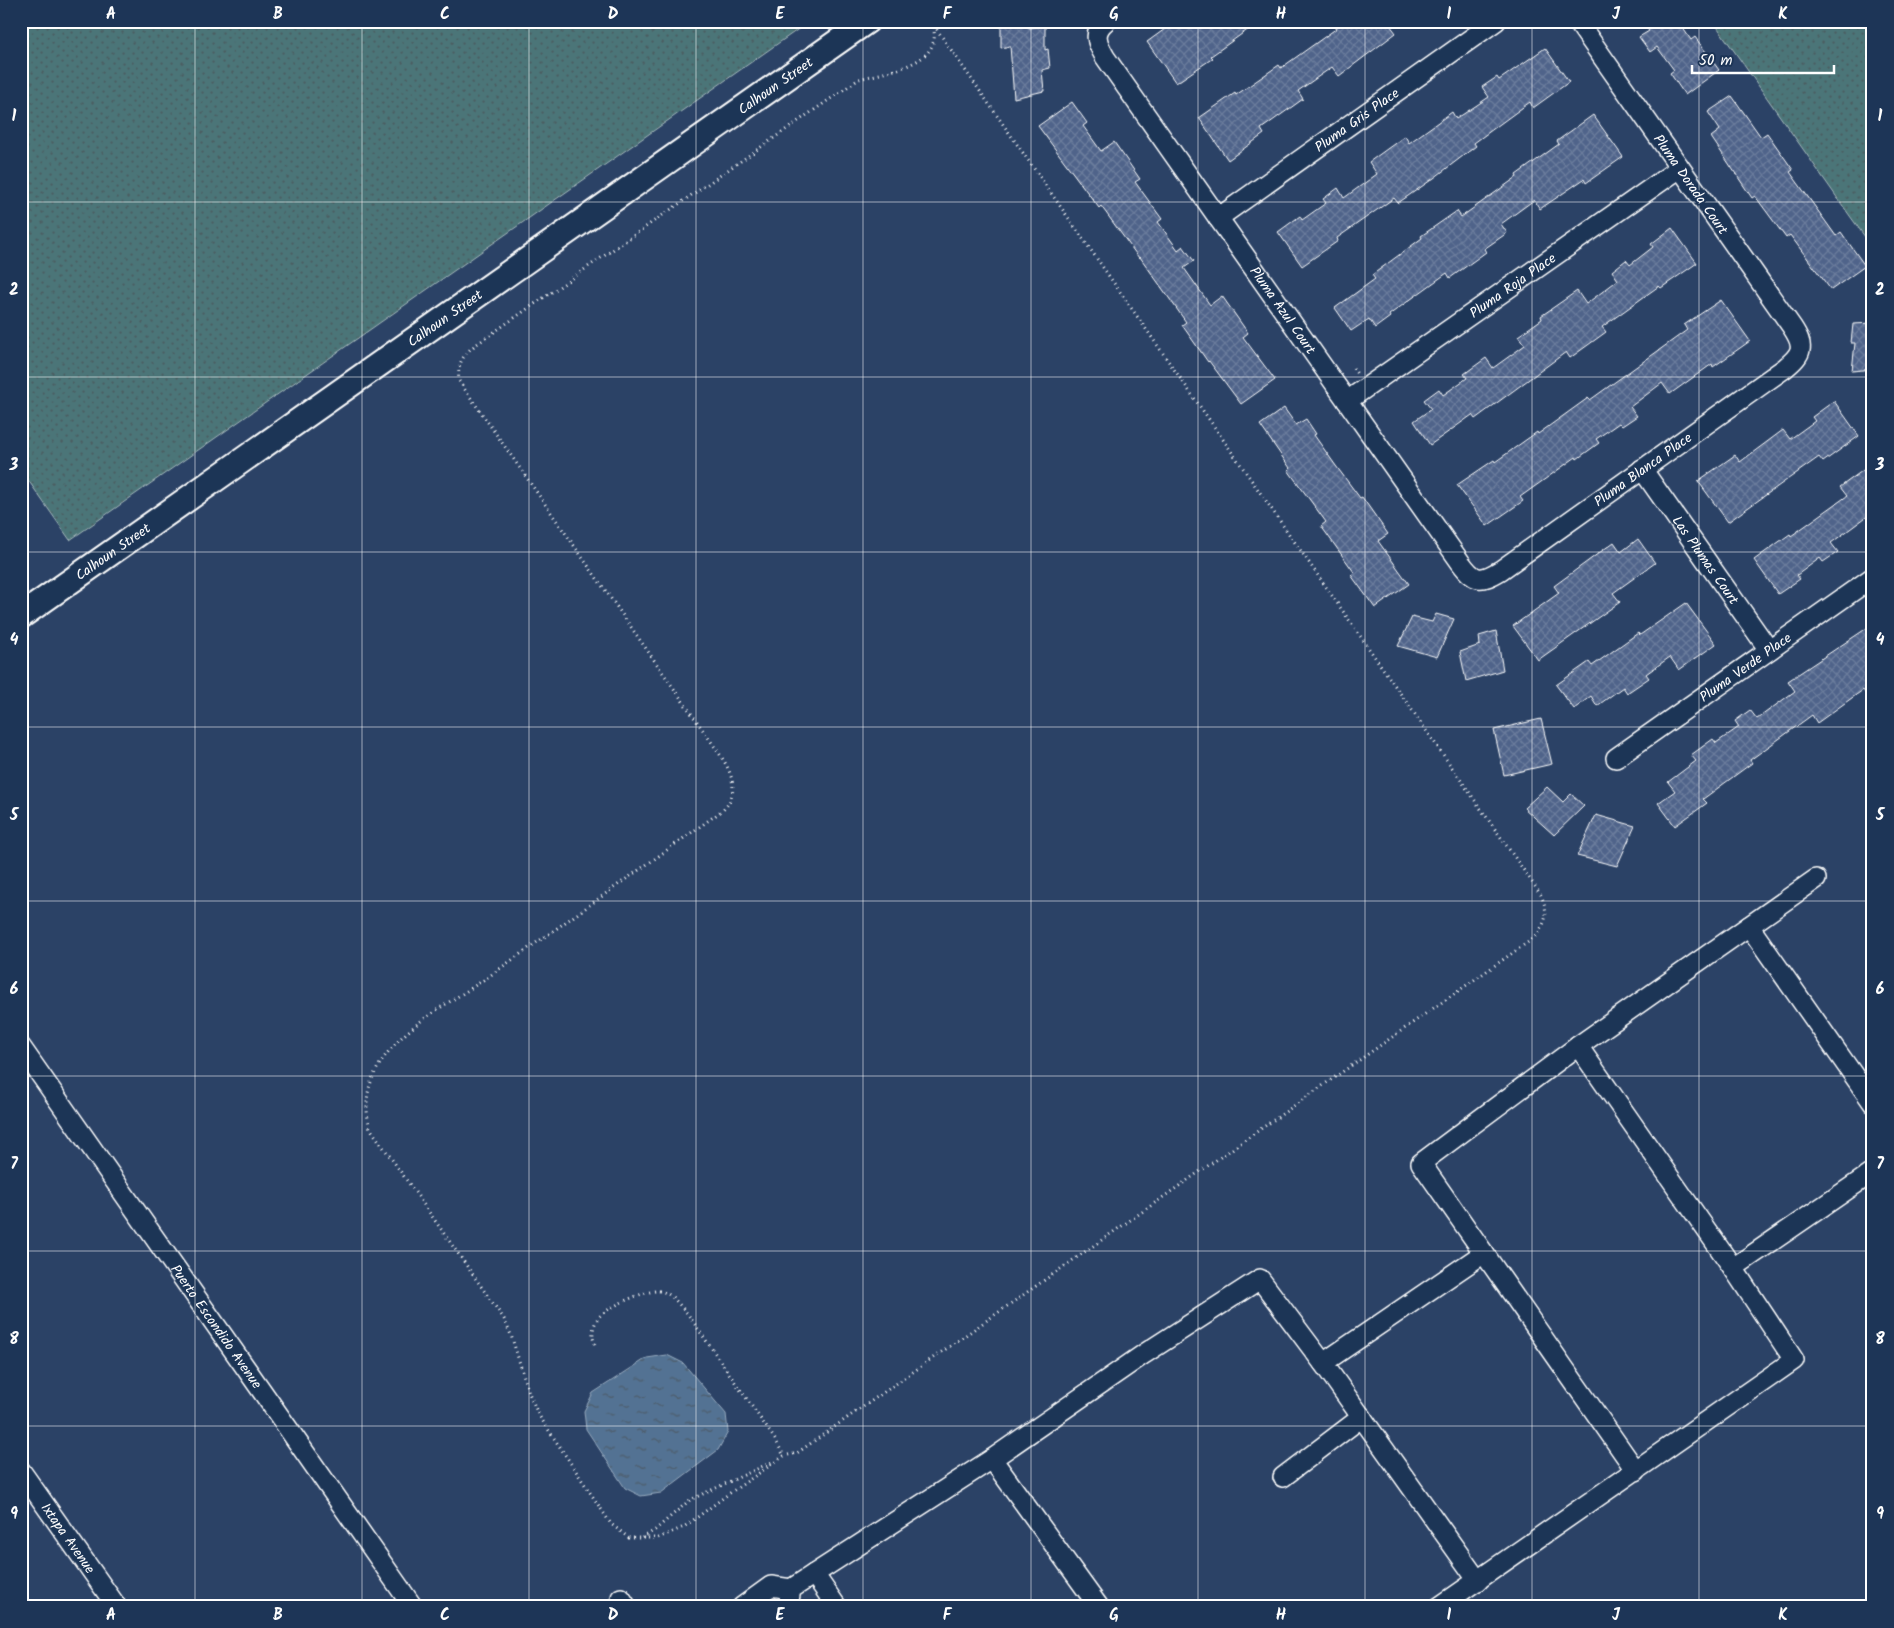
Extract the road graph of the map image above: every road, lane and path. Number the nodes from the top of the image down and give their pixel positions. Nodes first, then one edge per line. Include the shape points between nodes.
1 (867, 21) edge
2 (931, 21) edge
3 (1496, 21) edge
4 (1577, 21) edge
5 (934, 28) junction
6 (1101, 28) edge
7 (1680, 168) junction
8 (1218, 218) junction
9 (1801, 350) joint
10 (1347, 401) junction
11 (1642, 469) junction
12 (1873, 577) edge
13 (1478, 580) joint
14 (21, 616) edge
15 (1769, 650) junction
16 (1616, 758) dead end
17 (1816, 879) dead end
18 (1748, 926) junction
19 (1578, 1046) junction
20 (21, 1047) edge
21 (1873, 1103) edge
22 (1873, 1172) edge
23 (1484, 1253) junction
24 (1733, 1268) junction
25 (595, 1344) dead end
26 (1323, 1363) junction
27 (1362, 1418) junction
28 (784, 1456) junction
29 (992, 1459) junction
30 (21, 1471) edge
31 (1636, 1471) junction
32 (1283, 1477) dead end
33 (641, 1538) junction
34 (814, 1574) junction
35 (1478, 1581) junction
36 (790, 1598) edge
37 (116, 1607) edge
38 (413, 1607) edge
39 (742, 1607) edge
40 (837, 1607) edge
41 (1099, 1607) edge
42 (1439, 1607) edge

1 - 14 street, Calhoun Street
2 - 5 path
3 - 8 street, Pluma Gris Place
4 - 7 street, Pluma Dorada Court
5 - 28 path via 1541,895 1545,905 1545,924 1526,944 797,1453
5 - 33 path via 930,52 922,59 859,79 474,346 464,354 458,371 459,381 730,768 733,780 729,804 723,810 412,1028 382,1060 366,1099 365,1112 370,1128 504,1319 538,1414 611,1524 629,1538
6 - 8 street, Pluma Azul Court via 1098,45 1105,57
7 - 9 street, Pluma Dorada Court via 1792,327
7 - 10 street, Pluma Roja Place
8 - 10 street, Pluma Azul Court
9 - 11 street, Pluma Blanca Place via 1785,368
10 - 13 street, Pluma Azul Court via 1469,574
11 - 13 street, Pluma Blanca Place via 1501,570
11 - 15 street, Las Plumas Court
12 - 15 street, Pluma Verde Place
15 - 16 street, Pluma Verde Place
17 - 18 street
18 - 19 street
18 - 21 street
19 - 23 street via 1421,1163
19 - 24 street
20 - 38 street, Puerto Escondido Avenue
22 - 24 street
23 - 26 street
23 - 31 street
24 - 31 street via 1794,1360
25 - 28 path via 592,1339 599,1317 620,1303 659,1291 672,1297 704,1337
26 - 27 street
26 - 29 street via 1260,1279
27 - 32 street
27 - 35 street
28 - 33 path via 690,1500
28 - 33 path via 684,1527 658,1538
29 - 34 street
29 - 41 street
30 - 37 street, Ixtapa Avenue
31 - 35 street
34 - 36 street
34 - 40 street
35 - 42 street
36 - 39 street via 771,1586

